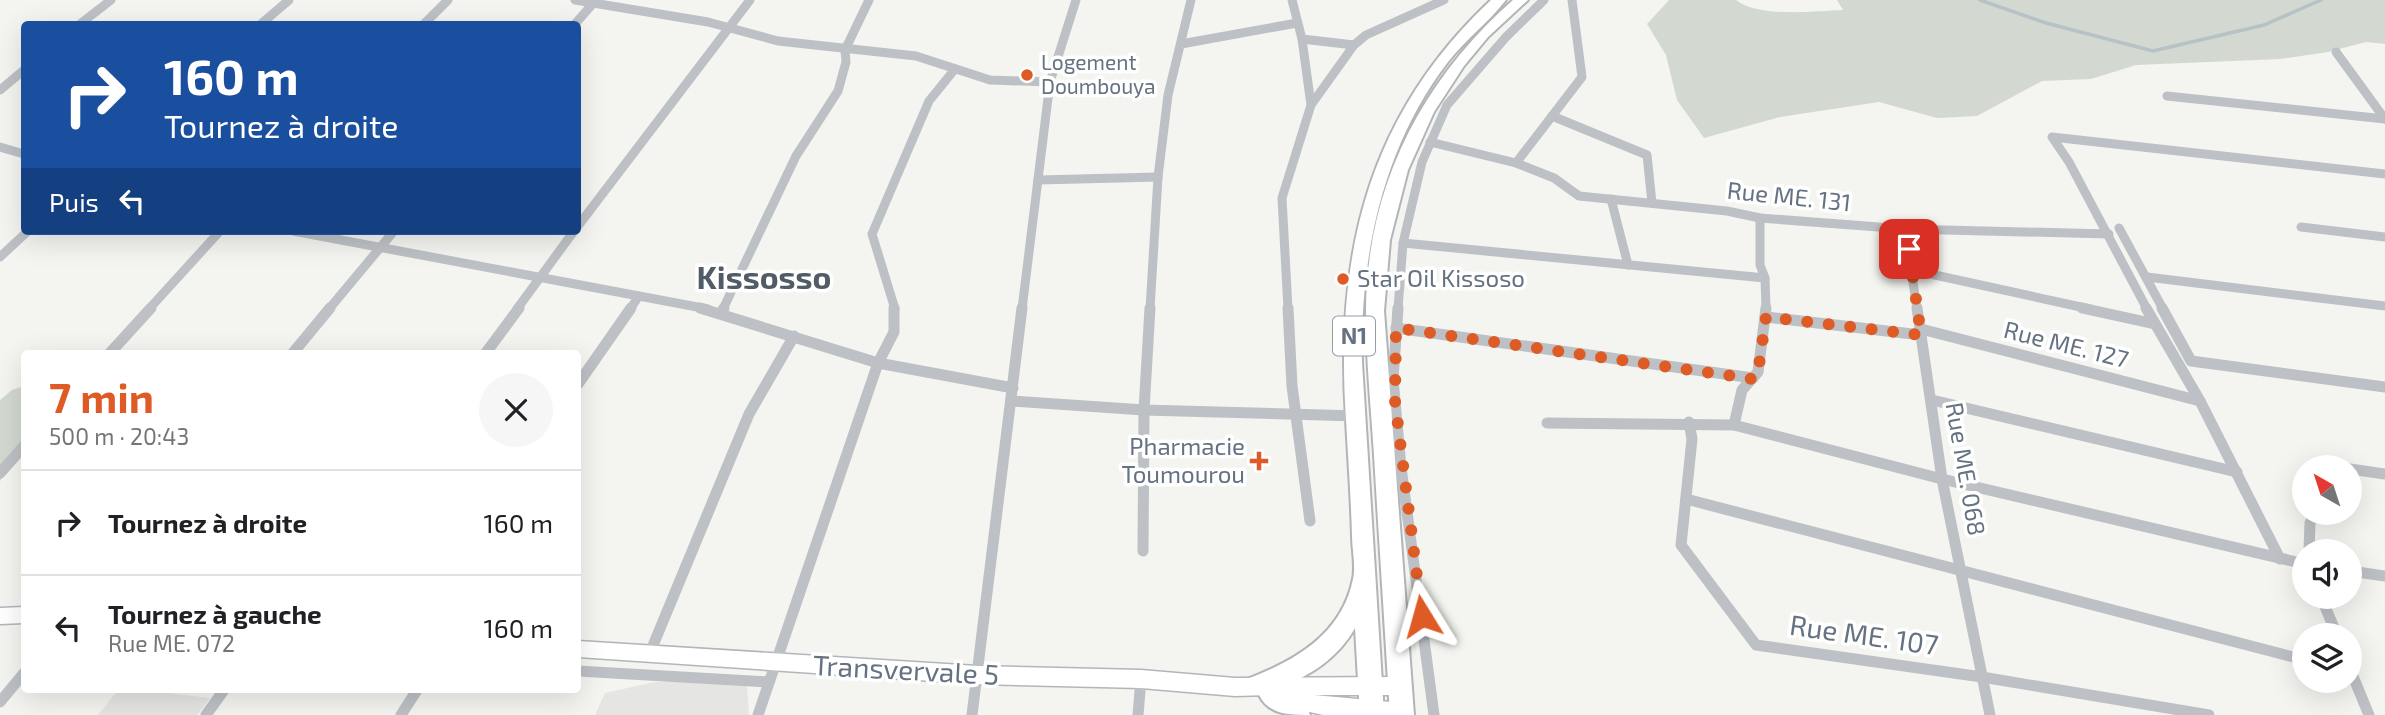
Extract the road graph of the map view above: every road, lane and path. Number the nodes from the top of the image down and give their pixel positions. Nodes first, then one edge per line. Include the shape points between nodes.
1 (111, 0) edge
2 (289, 0) edge
3 (448, 0) edge
4 (575, 0) edge
5 (750, 0) edge
6 (869, 0) edge
7 (1076, 0) edge
8 (1191, 0) edge
9 (1292, 0) edge
10 (1444, 0) edge
11 (1499, 0) edge
12 (1521, 0) edge
13 (1544, 0) edge
14 (1572, 0) edge
15 (595, 2) edge
16 (84, 21) edge
17 (264, 21) edge
18 (427, 21) edge
19 (578, 21) edge
20 (1297, 23) junction
21 (729, 29) junction
22 (1302, 39) junction
23 (1181, 44) junction
24 (1354, 45) junction
25 (845, 50) junction
26 (2336, 52) dead end
27 (955, 69) junction
28 (21, 72) edge
29 (1050, 82) junction
30 (0, 90) edge
31 (2167, 96) dead end
32 (1311, 105) junction
33 (1552, 116) junction
34 (2385, 119) edge
35 (1430, 142) junction
36 (0, 147) edge
37 (21, 153) edge
38 (1516, 163) junction
39 (2385, 174) edge
40 (1158, 177) junction
41 (1038, 180) junction
42 (1611, 200) junction
43 (1652, 204) junction
44 (1760, 218) junction
45 (581, 222) edge
46 (2301, 227) dead end
47 (2119, 228) dead end
48 (1905, 229) junction
49 (2109, 234) junction
50 (24, 235) edge
51 (216, 235) edge
52 (313, 235) edge
53 (390, 235) edge
54 (571, 235) edge
55 (2385, 237) edge
56 (1403, 243) junction
57 (379, 248) junction
58 (0, 257) edge
59 (1628, 265) junction
60 (1912, 270) junction
61 (538, 277) junction
62 (2147, 277) junction
63 (1765, 278) junction
64 (639, 296) junction
65 (2385, 306) edge
66 (721, 313) junction
67 (1766, 317) junction
68 (2155, 324) junction
69 (1396, 328) junction
70 (1921, 332) junction
71 (794, 336) junction
72 (113, 350) edge
73 (295, 350) edge
74 (488, 350) edge
75 (878, 363) junction
76 (1753, 379) junction
77 (581, 380) edge
78 (2385, 387) edge
79 (1013, 388) junction
80 (1932, 400) junction
81 (1012, 401) junction
82 (2200, 401) junction
83 (1144, 410) junction
84 (1296, 415) junction
85 (1357, 416) junction
86 (1689, 422) junction
87 (1547, 423) dead end
88 (1734, 425) junction
89 (21, 449) edge
90 (2362, 471) edge
91 (2237, 472) junction
92 (0, 473) edge
93 (2385, 474) edge
94 (1942, 478) junction
95 (1686, 499) junction
96 (1310, 521) dead end
97 (1143, 551) dead end
98 (2280, 559) junction
99 (2292, 561) edge
100 (1961, 568) junction
101 (1365, 572) junction
102 (2362, 573) edge
103 (2385, 576) edge
104 (21, 615) edge
105 (0, 616) edge
106 (581, 649) edge
107 (649, 655) junction
108 (2292, 657) edge
109 (775, 662) junction
110 (581, 671) edge
111 (978, 675) junction
112 (21, 677) edge
113 (1982, 677) junction
114 (1141, 679) junction
115 (769, 682) junction
116 (1370, 684) junction
117 (1400, 686) junction
118 (1254, 689) junction
119 (222, 693) edge
120 (415, 693) edge
121 (2360, 693) edge
122 (0, 702) edge
123 (1372, 713) edge
124 (1402, 714) edge
125 (206, 715) edge
126 (401, 715) edge
127 (758, 715) edge
128 (972, 715) edge
129 (1138, 715) edge
130 (1298, 715) edge
131 (1434, 715) edge
132 (1990, 715) edge
133 (2210, 715) edge
134 (2369, 715) edge

1 - 16 street
2 - 17 street
3 - 18 street
4 - 15 street
5 - 21 street
6 - 25 street
7 - 29 street
8 - 23 street
9 - 20 street
10 - 24 street via 1366,35
11 - 85 highway, N1 via 1438,64 1393,139 1380,173 1363,234 1355,288
12 - 117 highway, N1 via 1458,63 1426,112 1400,170 1381,240 1375,311
13 - 35 street via 1447,105
14 - 33 street via 1582,77
15 - 19 street
15 - 21 street
20 - 22 street
20 - 23 street
21 - 25 street
21 - 45 street
22 - 24 street
22 - 32 street
23 - 40 street via 1168,95
24 - 32 street
25 - 27 street via 916,56
25 - 66 street via 838,91 796,156
26 - 34 street
27 - 29 street via 990,79
27 - 75 street via 929,101 872,234 895,310 894,332
28 - 30 street
29 - 41 street
31 - 34 street
32 - 84 street via 1282,198
33 - 38 street
33 - 43 street via 1647,155
35 - 38 street, Rue ME. 131
35 - 56 street
36 - 37 street
38 - 42 street, Rue ME. 131 via 1554,178 1579,196
39 - 49 street via 2052,137
40 - 41 street
40 - 83 street
41 - 79 street
42 - 43 street, Rue ME. 131
42 - 59 street
43 - 44 street, Rue ME. 131
44 - 48 street, Rue ME. 131
44 - 63 street via 1760,265
46 - 55 street
47 - 62 street
48 - 49 street, Rue ME. 131
48 - 60 street, Rue ME. 068
49 - 68 street
50 - 58 street
51 - 72 street
52 - 57 street
53 - 57 street
54 - 61 street
56 - 59 street
56 - 69 street
57 - 61 street
57 - 73 street
59 - 63 street
60 - 68 street
60 - 70 street, Rue ME. 068
61 - 64 street
61 - 74 street
62 - 65 street
62 - 78 street via 2191,361
63 - 67 street
64 - 66 street
64 - 77 street
66 - 71 street
67 - 70 street, Rue ME. 127
67 - 76 street
68 - 82 street
69 - 76 street
69 - 131 street via 1393,379 1400,454
70 - 80 street, Rue ME. 068
70 - 82 street, Rue ME. 127
71 - 75 street
71 - 107 street via 749,414
75 - 79 street
75 - 109 street
76 - 88 street via 1742,390
79 - 81 street
80 - 91 street
80 - 94 street, Rue ME. 068
81 - 83 street
81 - 111 street
82 - 91 street
83 - 84 street
83 - 97 street
84 - 85 street
84 - 96 street
85 - 101 highway, N1
86 - 87 street
86 - 88 street
86 - 95 street, Rue ME. 107 via 1692,439
88 - 94 street
89 - 92 street
90 - 93 street
91 - 98 street
94 - 98 street
94 - 100 street, Rue ME. 068
95 - 100 street
95 - 113 street, Rue ME. 107 via 1681,545 1756,645
98 - 99 street
100 - 108 street
100 - 113 street, Rue ME. 068
101 - 116 highway, N1
101 - 118 highway via 1352,615 1336,639 1303,666
102 - 103 street
104 - 105 main road
106 - 107 main road, Transvervale 5
107 - 109 main road, Transvervale 5
109 - 111 main road, Transvervale 5
109 - 115 street
110 - 115 street
111 - 114 main road, Transvervale 5
111 - 128 street
112 - 122 street
113 - 132 street, Rue ME. 068
113 - 133 street, Rue ME. 107
114 - 118 main road, Transvervale 5
114 - 129 street
115 - 127 street
116 - 117 main road, Transvervale 5
116 - 118 main road, Transvervale 5
116 - 123 highway, N1
117 - 124 highway, N1
118 - 123 main road, Transvervale 5
118 - 130 highway
119 - 125 street
120 - 126 street
121 - 134 street
123 - 124 main road, Transvervale 5

